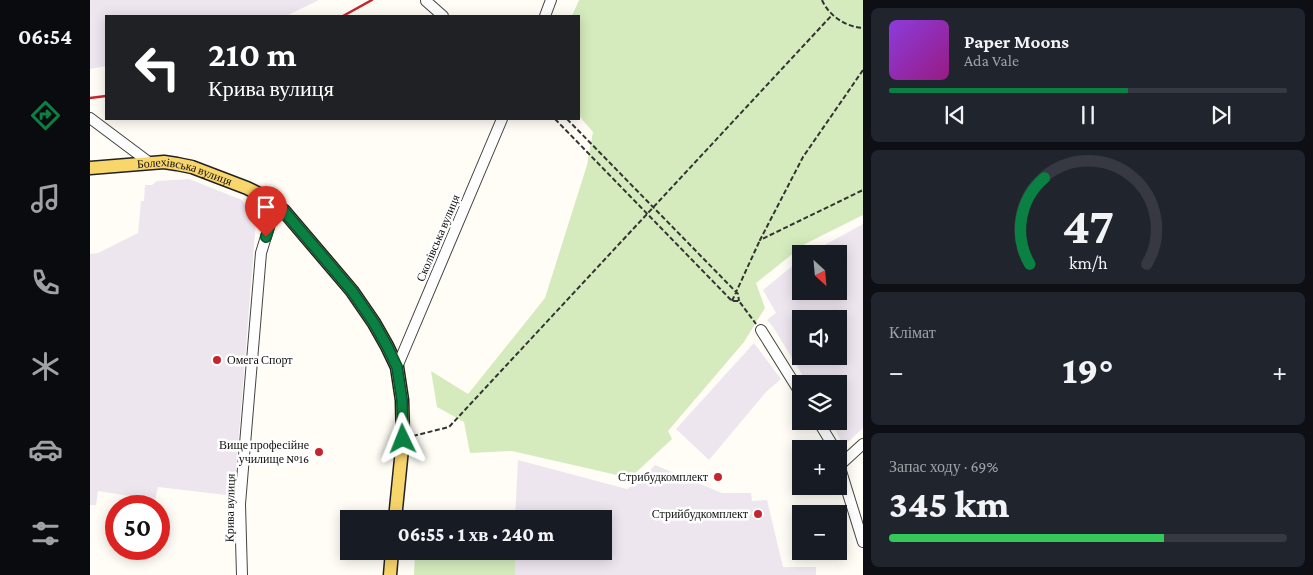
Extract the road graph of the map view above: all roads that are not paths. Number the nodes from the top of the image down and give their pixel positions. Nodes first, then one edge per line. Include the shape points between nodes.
1 (551, 0) edge
2 (426, 1) edge
3 (442, 15) edge
4 (545, 15) edge
5 (90, 118) edge
6 (502, 120) edge
7 (150, 163) junction
8 (90, 168) edge
9 (276, 204) junction
10 (761, 330) road end
11 (397, 367) junction
12 (792, 380) edge
13 (863, 444) edge
14 (847, 456) edge
15 (847, 490) edge
16 (396, 510) edge
17 (863, 542) edge
18 (391, 560) edge
19 (242, 575) edge
20 (390, 575) edge

1 - 4 street
2 - 3 street
5 - 7 street
6 - 11 street, Сколівська вулиця
7 - 8 main road, Болехівська вулиця
7 - 9 main road, Болехівська вулиця via 164,162 192,168 248,188
9 - 11 main road, Болехівська вулиця via 352,291 374,323
9 - 19 street, Крива вулиця via 261,254 240,504
10 - 12 street
11 - 16 main road, Болехівська вулиця via 403,439
13 - 14 street
15 - 17 street
18 - 20 main road

